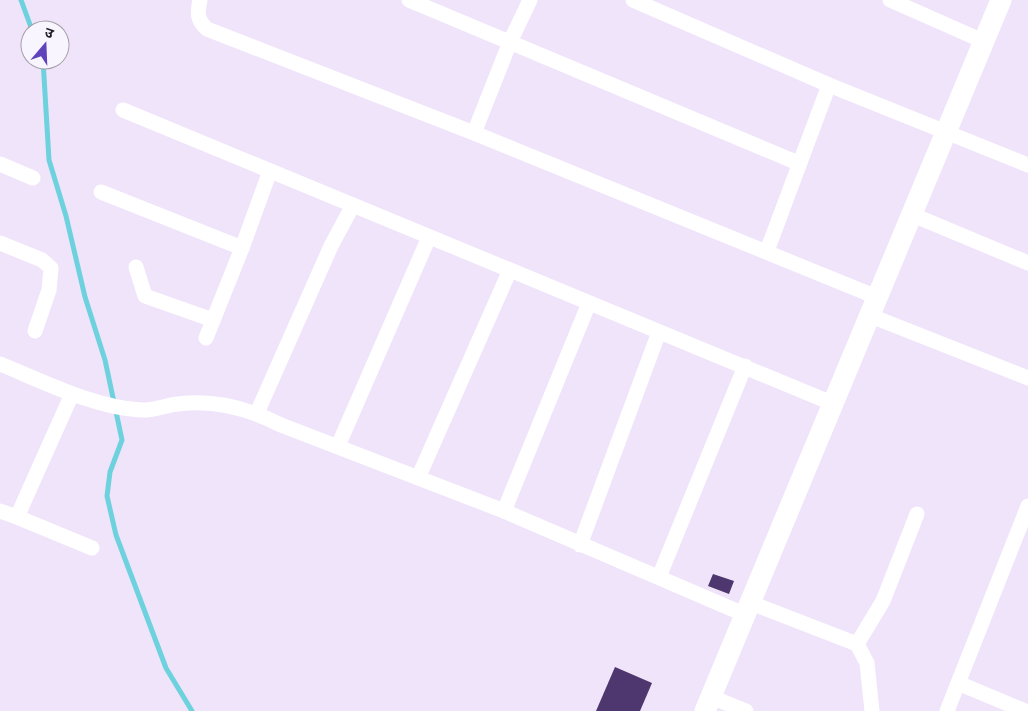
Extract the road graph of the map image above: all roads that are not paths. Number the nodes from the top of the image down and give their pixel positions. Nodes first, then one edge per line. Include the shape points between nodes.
1 (200, 0) edge
2 (409, 0) edge
3 (530, 0) edge
4 (633, 0) edge
5 (890, 0) edge
6 (1001, 0) edge
7 (510, 42) junction
8 (983, 42) junction
9 (829, 85) junction
10 (123, 110) dead end
11 (474, 133) junction
12 (946, 133) junction
13 (0, 164) edge
14 (798, 164) junction
15 (1028, 165) edge
16 (270, 171) junction
17 (34, 178) dead end
18 (101, 192) dead end
19 (353, 205) junction
20 (913, 215) junction
21 (429, 237) junction
22 (0, 243) edge
23 (242, 248) junction
24 (767, 251) junction
25 (1028, 263) edge
26 (136, 267) dead end
27 (510, 270) junction
28 (589, 303) junction
29 (875, 307) junction
30 (213, 320) junction
31 (34, 332) dead end
32 (659, 332) junction
33 (206, 338) dead end
34 (0, 364) edge
35 (745, 366) junction
36 (1028, 378) edge
37 (72, 394) junction
38 (834, 404) junction
39 (257, 413) junction
40 (338, 446) junction
41 (418, 478) junction
42 (1028, 506) edge
43 (0, 511) edge
44 (504, 511) junction
45 (917, 514) dead end
46 (16, 517) junction
47 (580, 545) junction
48 (92, 548) dead end
49 (659, 577) junction
50 (748, 609) junction
51 (856, 644) junction
52 (958, 683) junction
53 (708, 704) edge
54 (746, 711) edge
55 (872, 711) edge
56 (946, 711) edge
57 (1024, 711) edge

1 - 11 street via 199,22 207,29
2 - 7 street
3 - 7 street
4 - 9 street
5 - 8 street
6 - 8 street
7 - 11 street
7 - 14 street
8 - 12 street
9 - 12 street
9 - 14 street
10 - 16 street
11 - 24 street
12 - 15 street
12 - 20 street
13 - 17 street
14 - 24 street
16 - 19 street
16 - 23 street
18 - 23 street
19 - 21 street
19 - 39 street via 330,246
20 - 25 street
20 - 29 street
21 - 27 street
21 - 40 street
22 - 31 street via 42,260 51,268 49,290
23 - 30 street
24 - 29 street
26 - 30 street via 145,296
27 - 28 street
27 - 41 street
28 - 32 street
28 - 44 street
29 - 36 street
29 - 38 street
30 - 33 street
32 - 35 street
32 - 47 street
34 - 37 street
35 - 38 street
35 - 49 street
37 - 39 street via 142,410 179,403 217,402
37 - 46 street
38 - 50 street
39 - 40 street
40 - 41 street
41 - 44 street
42 - 52 street
43 - 46 street
44 - 47 street
45 - 51 street via 883,601
46 - 48 street
47 - 49 street
49 - 50 street
50 - 51 street
50 - 53 street
51 - 55 street via 867,663
52 - 56 street
52 - 57 street
53 - 54 street

